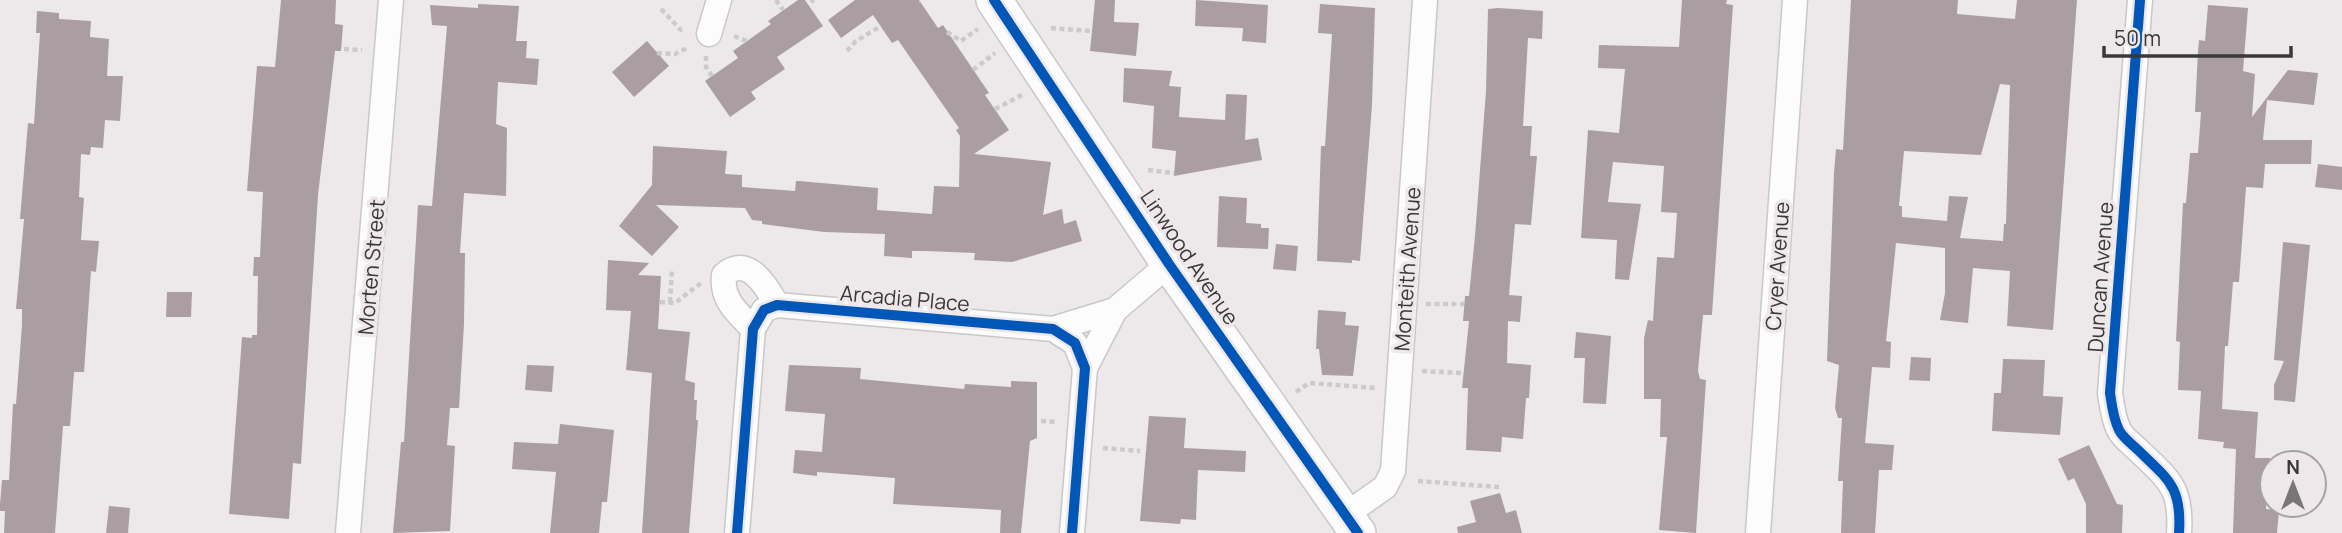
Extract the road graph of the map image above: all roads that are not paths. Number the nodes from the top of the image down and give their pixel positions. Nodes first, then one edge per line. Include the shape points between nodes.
1 (391, 0) edge
2 (719, 0) edge
3 (994, 0) edge
4 (1425, 0) edge
5 (1796, 0) edge
6 (2140, 0) edge
7 (706, 39) road end
8 (1169, 264) junction
9 (777, 304) junction
10 (1115, 310) junction
11 (753, 329) junction
12 (1054, 329) junction
13 (1085, 368) junction
14 (1351, 524) edge
15 (348, 533) edge
16 (737, 533) edge
17 (1072, 533) edge
18 (1758, 533) edge
19 (2179, 533) edge

1 - 15 street, Morten Street
2 - 7 street
3 - 8 main road, Linwood Avenue
4 - 14 street, Monteith Avenue via 1393,471 1385,487
5 - 18 street, Cryer Avenue
6 - 19 street, Duncan Avenue via 2110,393 2121,433 2167,476 2176,491 2181,508
8 - 10 street, Arcadia Place
8 - 14 main road, Linwood Avenue
9 - 11 street via 764,310
9 - 11 street via 751,272 741,267 724,275 723,288 730,305
9 - 12 street, Arcadia Place
10 - 12 street, Arcadia Place
10 - 13 street, Arcadia Place
11 - 16 street
12 - 13 street via 1075,343
13 - 17 street, Arcadia Place

